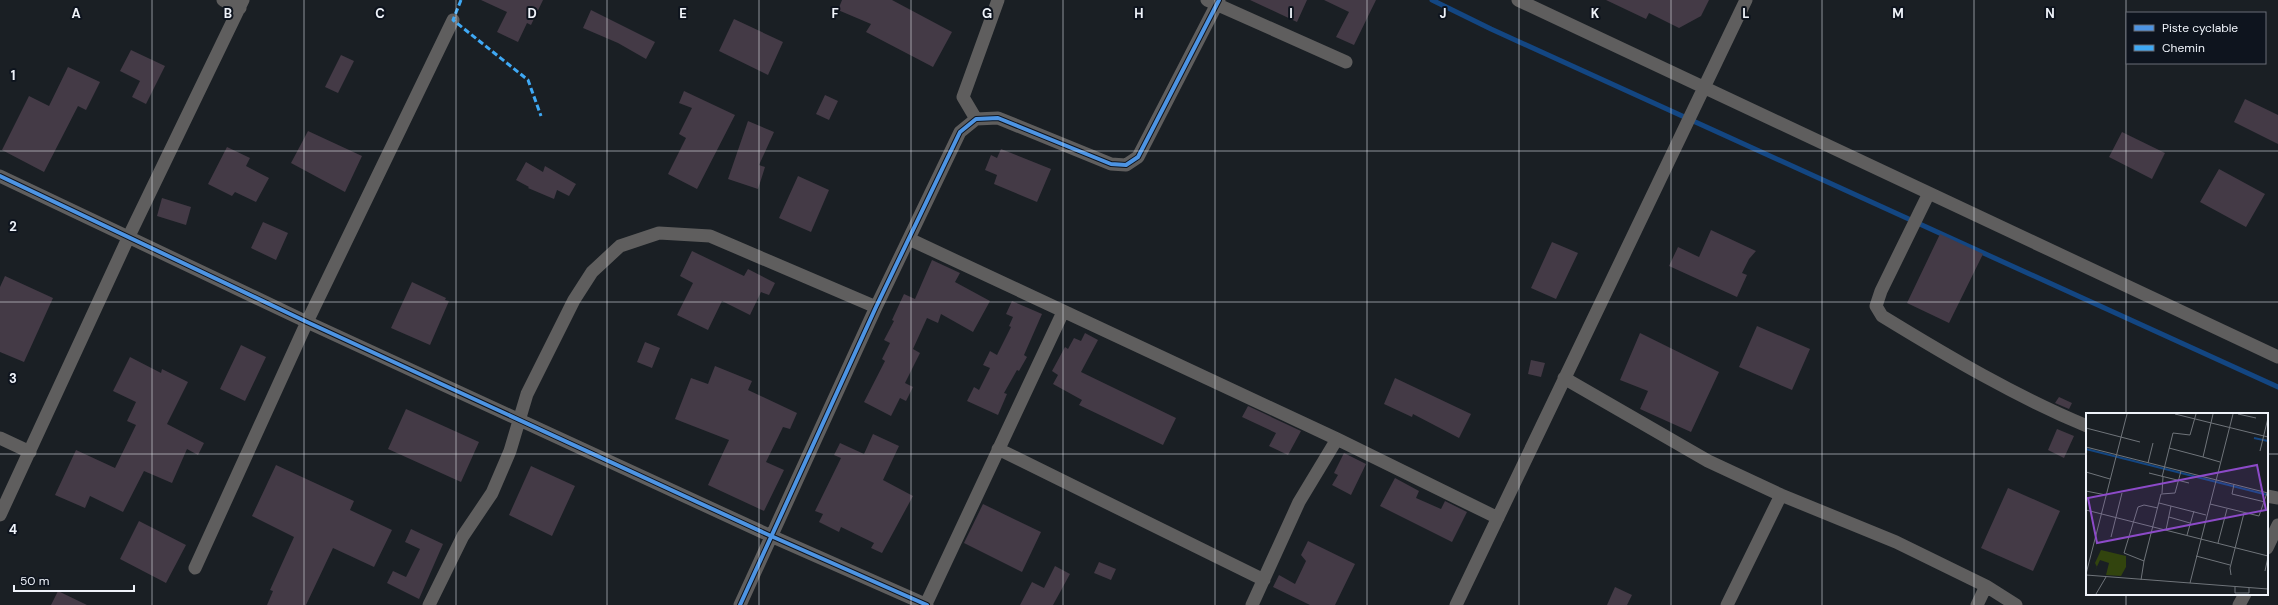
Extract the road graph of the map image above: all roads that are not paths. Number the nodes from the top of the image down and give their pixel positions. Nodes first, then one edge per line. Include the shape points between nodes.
1 (223, 0) edge
2 (998, 0) edge
3 (1518, 0) edge
4 (1746, 0) edge
5 (1214, 1) edge
6 (241, 4) edge
7 (453, 20) dead end
8 (1346, 62) dead end
9 (1705, 87) junction
10 (976, 119) junction
11 (0, 176) edge
12 (1929, 193) junction
13 (129, 236) junction
14 (909, 239) junction
15 (876, 307) junction
16 (1063, 312) junction
17 (307, 322) junction
18 (2278, 358) edge
19 (1564, 378) junction
20 (519, 419) junction
21 (2086, 426) edge
22 (0, 438) edge
23 (1337, 439) junction
24 (998, 449) junction
25 (30, 452) junction
26 (1781, 495) junction
27 (2268, 496) edge
28 (2278, 498) edge
29 (0, 515) edge
30 (1498, 518) junction
31 (2278, 525) edge
32 (771, 536) junction
33 (2268, 546) edge
34 (195, 568) dead end
35 (1264, 580) junction
36 (1986, 586) junction
37 (2244, 595) edge
38 (429, 605) edge
39 (740, 605) edge
40 (926, 605) edge
41 (1252, 605) edge
42 (1456, 605) edge
43 (1727, 605) edge
44 (1977, 605) edge
45 (2016, 605) edge
46 (2239, 605) edge

1 - 6 street
2 - 10 street via 963,97
3 - 9 street
4 - 9 street
5 - 8 street
5 - 10 street via 1138,157 1126,165 1111,164 998,118
6 - 13 street
7 - 17 street
9 - 12 street
9 - 19 street
10 - 14 street via 960,132
11 - 13 street
12 - 18 street
12 - 21 street via 1881,291 1876,306 1882,316 1961,364 2043,408
13 - 17 street
13 - 25 street
14 - 15 street
14 - 16 street
15 - 20 street via 710,236 659,234 620,246 592,272 574,300 527,394
15 - 32 street
16 - 23 street
16 - 24 street
17 - 20 street
17 - 34 street
19 - 26 street via 1708,461
19 - 30 street
20 - 32 street
20 - 38 street via 510,451 492,493 463,536
22 - 25 street
23 - 30 street
23 - 35 street via 1300,502
24 - 35 street
24 - 40 street
25 - 29 street
26 - 36 street via 1896,542
26 - 43 street
27 - 28 street
30 - 42 street
31 - 33 street
32 - 39 street
32 - 40 street
35 - 41 street
36 - 44 street
36 - 45 street
37 - 46 street

